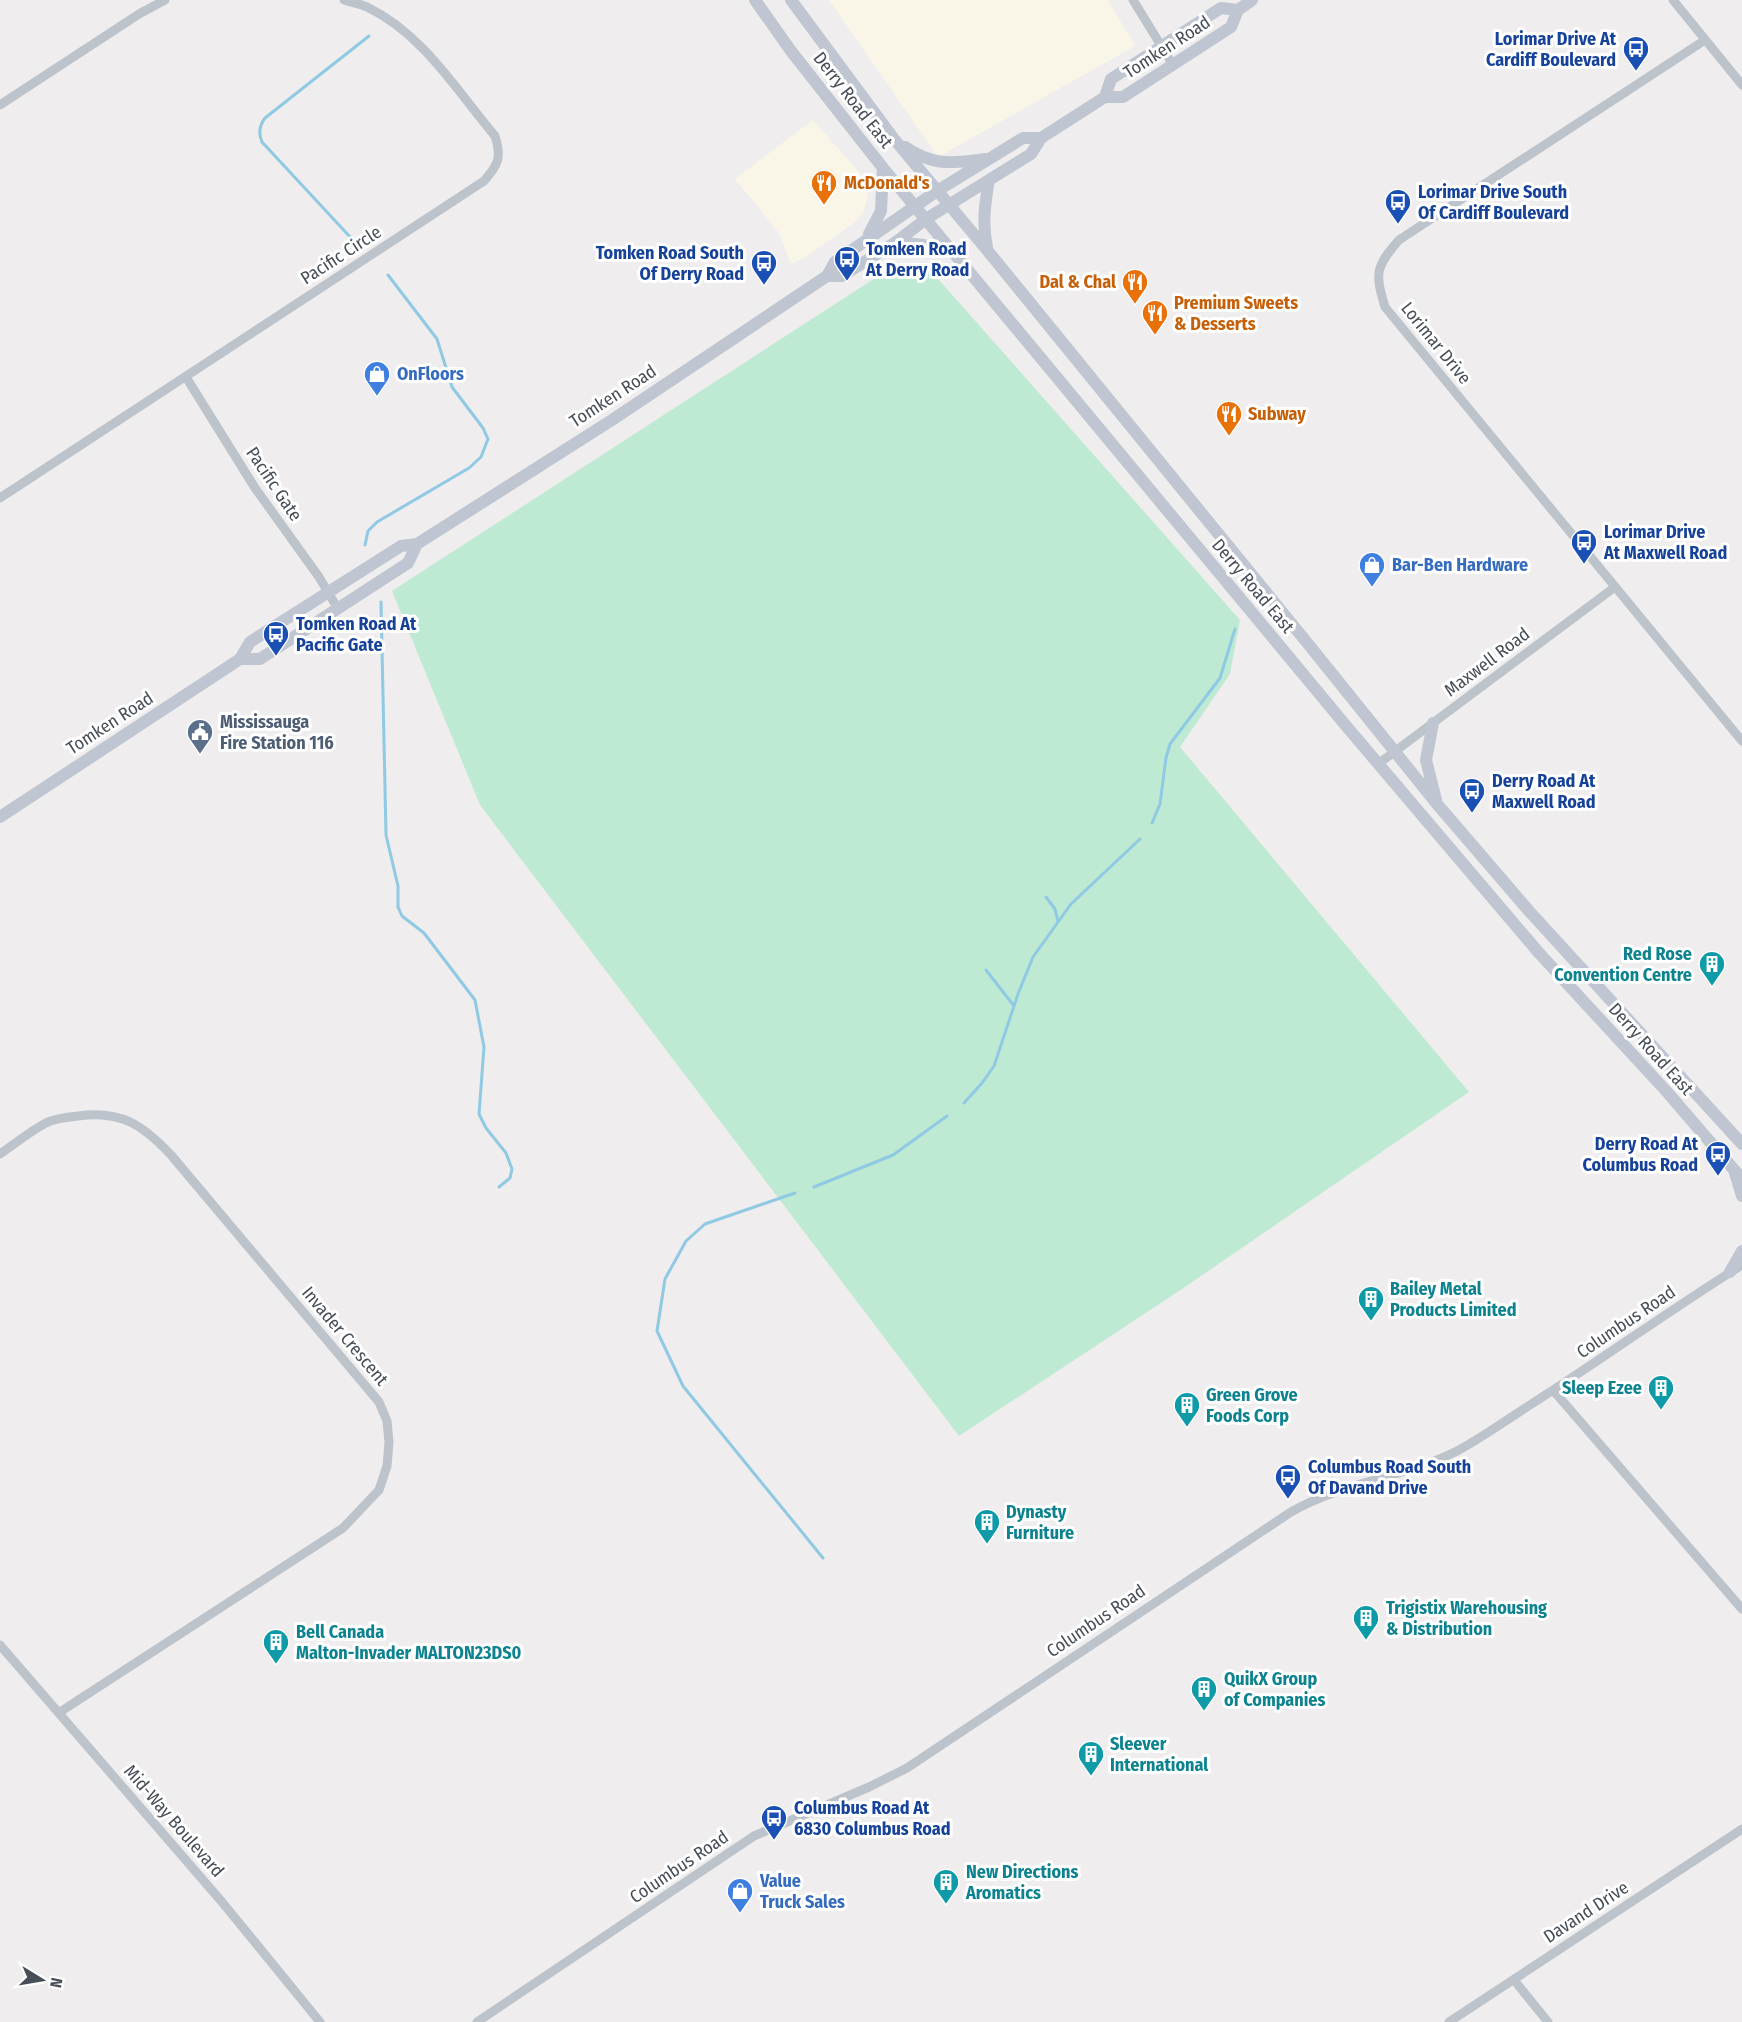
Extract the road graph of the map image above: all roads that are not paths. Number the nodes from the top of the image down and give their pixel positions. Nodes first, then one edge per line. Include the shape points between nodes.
1 (165, 0) edge
2 (344, 0) edge
3 (755, 0) edge
4 (791, 0) edge
5 (1133, 0) edge
6 (1252, 0) edge
7 (1673, 0) edge
8 (1238, 10) junction
9 (1705, 40) junction
10 (1162, 47) junction
11 (1173, 65) junction
12 (1742, 85) edge
13 (1105, 96) junction
14 (0, 105) edge
15 (1041, 138) junction
16 (894, 139) junction
17 (990, 158) junction
18 (883, 168) junction
19 (989, 180) junction
20 (937, 192) junction
21 (949, 205) junction
22 (916, 206) junction
23 (926, 219) junction
24 (867, 238) junction
25 (896, 243) junction
26 (987, 250) junction
27 (953, 252) junction
28 (827, 276) junction
29 (186, 377) junction
30 (0, 498) edge
31 (417, 544) junction
32 (1615, 587) junction
33 (328, 592) junction
34 (338, 609) junction
35 (240, 659) junction
36 (1433, 723) junction
37 (1742, 741) edge
38 (1396, 751) junction
39 (1378, 764) junction
40 (1437, 804) junction
41 (0, 817) edge
42 (1742, 1144) edge
43 (0, 1154) edge
44 (1733, 1169) junction
45 (1742, 1179) edge
46 (1742, 1196) edge
47 (1742, 1251) edge
48 (1742, 1265) edge
49 (1730, 1272) junction
50 (1553, 1390) junction
51 (1742, 1609) edge
52 (0, 1645) edge
53 (60, 1712) junction
54 (1742, 1829) edge
55 (1514, 1980) junction
56 (320, 2022) edge
57 (477, 2022) edge
58 (1449, 2022) edge
59 (1548, 2022) edge

1 - 14 street
2 - 29 street, Pacific Circle via 383,17 417,43 495,136 500,150 496,166 484,181
3 - 18 main road, Derry Road East
4 - 16 main road, Derry Road East
5 - 10 street
6 - 8 main road, Tomken Road
7 - 9 street
8 - 10 main road, Tomken Road via 1221,8
8 - 11 main road, Tomken Road via 1231,27
9 - 12 street
9 - 32 street, Lorimar Drive via 1399,240 1381,265 1377,282 1385,307
10 - 11 street
10 - 13 main road, Tomken Road via 1112,79
11 - 13 main road, Tomken Road via 1123,97
13 - 15 main road, Tomken Road
15 - 17 main road, Tomken Road via 1023,138
15 - 19 main road, Tomken Road via 1030,154
16 - 17 main road via 937,162
16 - 20 main road, Derry Road East
17 - 20 main road, Tomken Road
18 - 22 main road, Derry Road East
18 - 24 main road via 881,211
19 - 21 main road, Tomken Road
19 - 26 main road via 984,209
20 - 21 main road, Derry Road East
20 - 22 main road, Tomken Road
21 - 23 main road, Tomken Road
21 - 26 main road, Derry Road East
22 - 23 main road, Derry Road East
22 - 24 main road, Tomken Road
23 - 25 main road, Tomken Road
23 - 27 main road, Derry Road East
24 - 28 main road, Tomken Road via 835,262
25 - 27 main road
25 - 28 main road, Tomken Road via 842,276
26 - 38 main road, Derry Road East
27 - 39 main road, Derry Road East
28 - 31 main road, Tomken Road
29 - 30 street, Pacific Circle
29 - 33 street, Pacific Gate via 255,488
31 - 33 main road, Tomken Road via 401,546
31 - 34 main road, Tomken Road via 408,563
32 - 36 street, Maxwell Road
32 - 37 street, Lorimar Drive
33 - 34 street, Pacific Gate
33 - 35 main road, Tomken Road via 250,642
34 - 35 main road, Tomken Road via 260,659
35 - 41 main road, Tomken Road
36 - 38 street, Maxwell Road
36 - 40 main road via 1426,760
38 - 39 street, Maxwell Road
38 - 40 main road, Derry Road East
39 - 44 main road, Derry Road East via 1539,954
40 - 42 main road, Derry Road East via 1544,928
43 - 53 street, Invader Crescent via 47,1122 86,1114 115,1116 152,1135 379,1402 387,1421 387,1466 379,1490 343,1528
44 - 45 main road, Derry Road East
44 - 46 main road
47 - 49 main road
48 - 49 street, Columbus Road
49 - 50 street, Columbus Road
50 - 51 street
50 - 57 street, Columbus Road via 1457,1451 1300,1507 907,1768 754,1836
52 - 53 street, Mid-Way Boulevard
53 - 56 street, Mid-Way Boulevard
54 - 55 street, Davand Drive
55 - 58 street, Davand Drive
55 - 59 street

